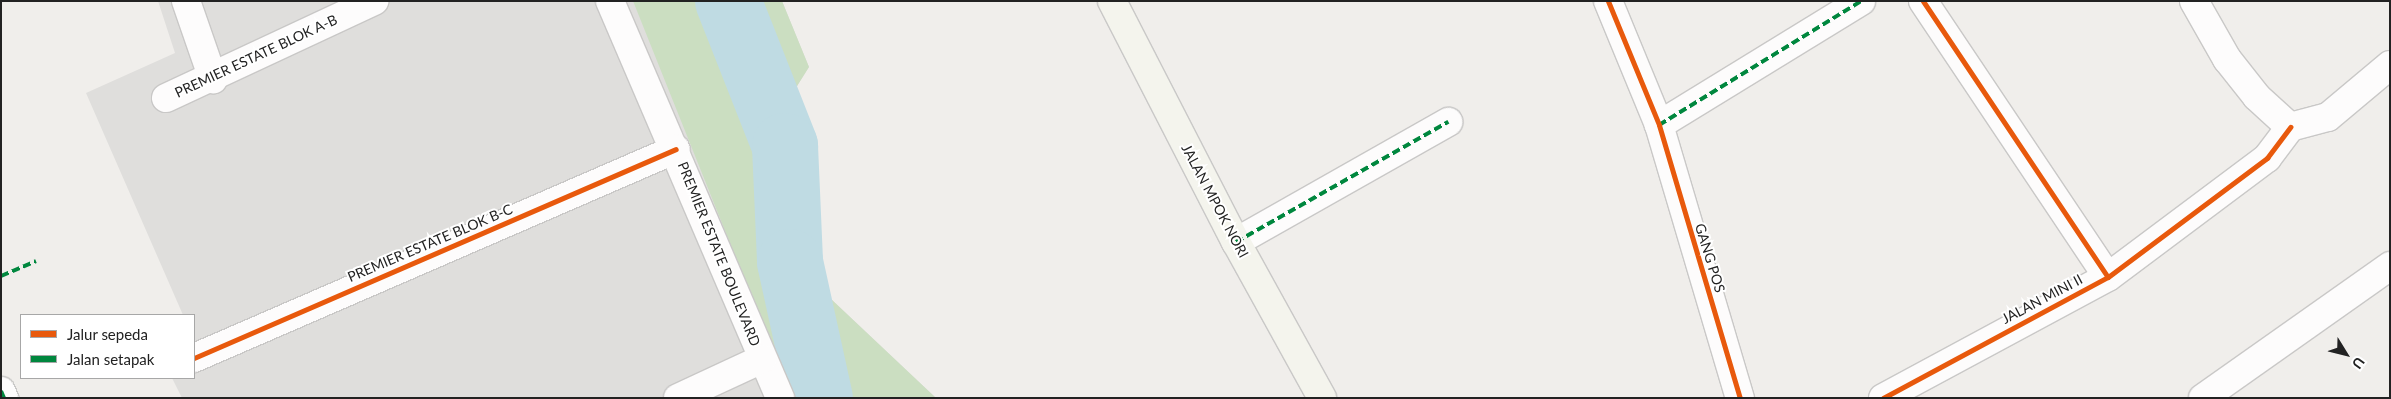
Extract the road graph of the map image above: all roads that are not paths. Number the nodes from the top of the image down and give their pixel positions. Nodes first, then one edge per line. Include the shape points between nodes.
1 (186, 1) edge
2 (374, 1) edge
3 (610, 1) edge
4 (1112, 1) edge
5 (1608, 1) edge
6 (1861, 1) edge
7 (1923, 1) edge
8 (2194, 1) edge
9 (2390, 65) edge
10 (213, 78) junction
11 (166, 98) dead end
12 (1448, 122) dead end
13 (1659, 125) junction
14 (2290, 127) junction
15 (676, 149) junction
16 (1236, 242) junction
17 (2390, 266) edge
18 (2108, 277) junction
19 (195, 358) edge
20 (762, 359) junction
21 (1, 391) edge
22 (4, 398) edge
23 (678, 398) edge
24 (780, 398) edge
25 (1322, 398) edge
26 (1740, 398) edge
27 (1883, 398) edge
28 (2203, 398) edge

1 - 10 street
2 - 10 street, PREMIER ESTATE BLOK A-B
3 - 15 street, PREMIER ESTATE BOULEVARD
4 - 16 main road, JALAN MPOK NORI
5 - 13 street, GANG POS
6 - 13 street
7 - 18 street
8 - 14 street via 2228,59 2257,97
9 - 14 street via 2328,117
10 - 11 street, PREMIER ESTATE BLOK A-B
12 - 16 street
13 - 26 street, GANG POS
14 - 18 street, JALAN MINI II via 2267,158
15 - 19 street, PREMIER ESTATE BLOK B-C
15 - 20 street, PREMIER ESTATE BOULEVARD
16 - 25 main road, JALAN MPOK NORI
17 - 28 street
18 - 27 street, JALAN MINI II
20 - 23 street
20 - 24 street, PREMIER ESTATE BOULEVARD
21 - 22 street

